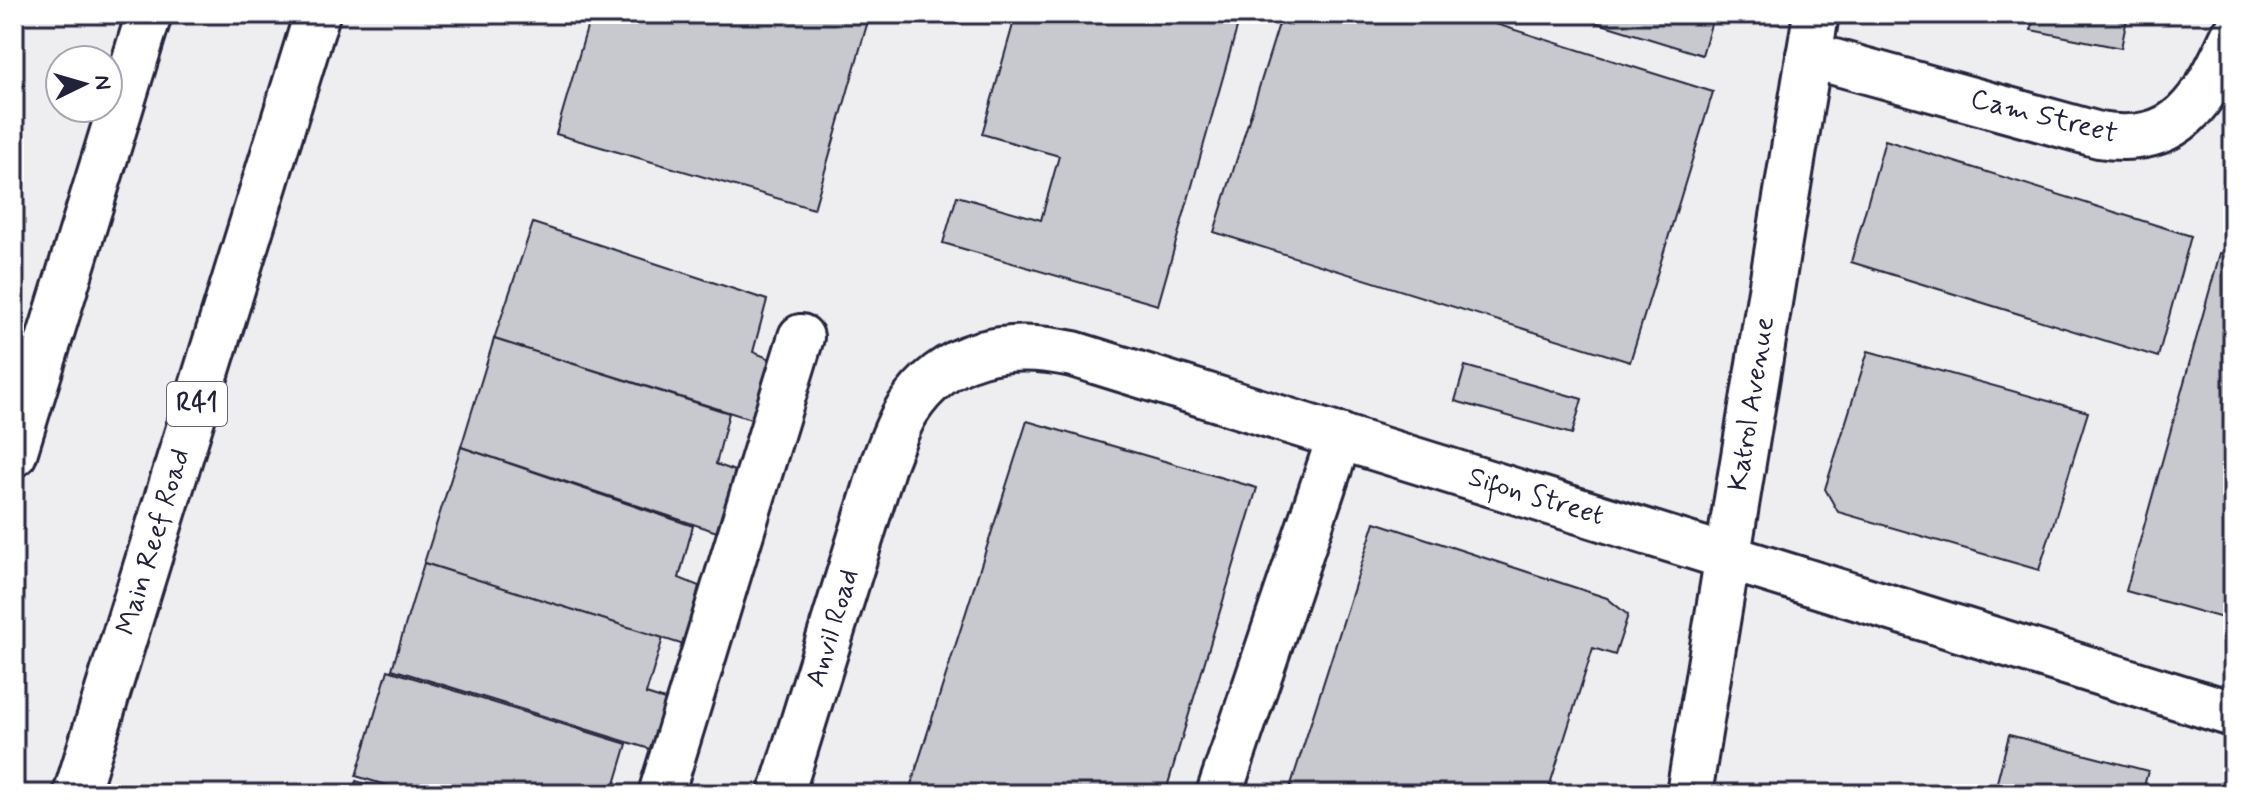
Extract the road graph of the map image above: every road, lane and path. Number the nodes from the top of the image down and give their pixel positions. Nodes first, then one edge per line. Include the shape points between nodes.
1 (149, 14) edge
2 (317, 14) edge
3 (1812, 34) edge
4 (2233, 37) edge
5 (801, 337) dead end
6 (1340, 436) junction
7 (14, 454) edge
8 (884, 462) joint
9 (1727, 556) junction
10 (2233, 714) edge
11 (76, 794) edge
12 (661, 794) edge
13 (781, 794) edge
14 (1219, 794) edge
15 (1689, 794) edge

1 - 7 street
2 - 11 street, Main Reef Road / R41
3 - 4 street, Cam Street via 2123,139 2157,133 2184,117 2212,80
3 - 9 street, Katrol Avenue
5 - 12 street
6 - 8 street, Sifon Street via 1073,354 1012,347 968,358 929,384 906,412
6 - 9 street, Sifon Street
6 - 14 street
8 - 13 street, Anvil Road
9 - 10 street, Sifon Street
9 - 15 street, Katrol Avenue

